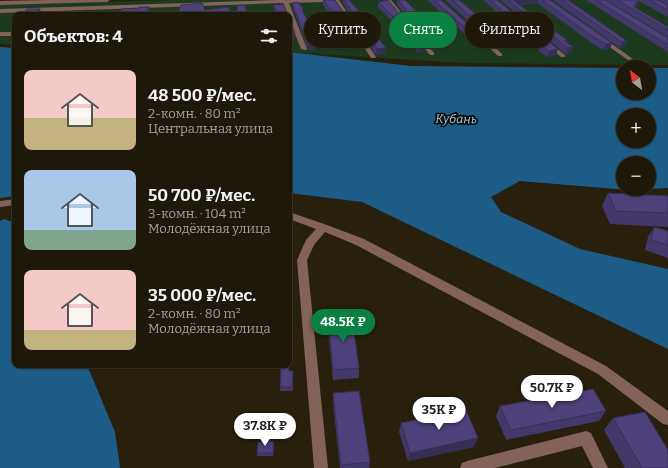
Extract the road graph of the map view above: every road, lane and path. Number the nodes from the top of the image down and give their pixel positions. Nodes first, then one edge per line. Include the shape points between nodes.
1 (107, 0) edge
2 (325, 0) edge
3 (336, 0) edge
4 (388, 0) edge
5 (286, 2) junction
6 (0, 3) edge
7 (138, 7) junction
8 (0, 11) edge
9 (77, 12) edge
10 (137, 12) edge
11 (289, 12) edge
12 (292, 20) edge
13 (0, 34) edge
14 (12, 34) edge
15 (597, 36) edge
16 (493, 48) edge
17 (553, 48) edge
18 (304, 49) dead end
19 (432, 54) dead end
20 (500, 55) dead end
21 (563, 56) dead end
22 (373, 57) dead end
23 (630, 59) dead end
24 (12, 202) edge
25 (0, 204) edge
26 (292, 216) edge
27 (324, 227) junction
28 (668, 419) edge
29 (321, 468) edge
30 (467, 468) edge
31 (601, 468) edge

1 - 6 street
2 - 5 street
3 - 22 street
4 - 19 street
5 - 7 street via 231,7
5 - 11 street
7 - 9 street
7 - 10 street
8 - 9 street
12 - 18 street
13 - 14 street
15 - 23 street
16 - 20 street
17 - 21 street
24 - 25 street
26 - 27 street
27 - 28 street via 360,242 602,370
27 - 29 street via 310,243 302,260
30 - 31 street via 586,438

